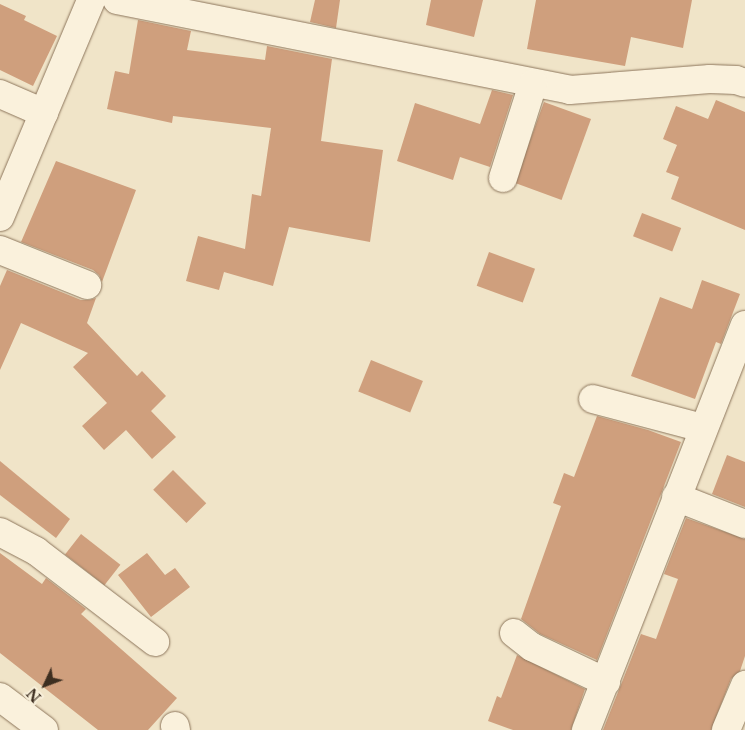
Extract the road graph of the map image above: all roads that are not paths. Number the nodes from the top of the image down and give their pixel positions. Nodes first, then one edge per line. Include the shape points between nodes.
1 (91, 0) edge
2 (117, 0) edge
3 (745, 83) edge
4 (533, 84) junction
5 (0, 94) edge
6 (44, 112) junction
7 (503, 178) dead end
8 (0, 217) edge
9 (0, 250) edge
10 (87, 285) dead end
11 (745, 325) edge
12 (592, 399) dead end
13 (703, 428) junction
14 (676, 497) junction
15 (745, 524) edge
16 (0, 532) edge
17 (514, 633) dead end
18 (155, 642) dead end
19 (606, 682) junction
20 (745, 685) edge
21 (0, 697) edge
22 (44, 730) edge
23 (586, 730) edge
24 (726, 730) edge

1 - 6 street
2 - 4 street
3 - 4 street via 710,79 570,90
4 - 7 street
5 - 6 street
6 - 8 street
9 - 10 street
11 - 13 street
12 - 13 street
13 - 14 street
14 - 15 street
14 - 19 street
16 - 18 street via 36,551
17 - 19 street via 532,647
19 - 23 street
20 - 24 street
21 - 22 street

